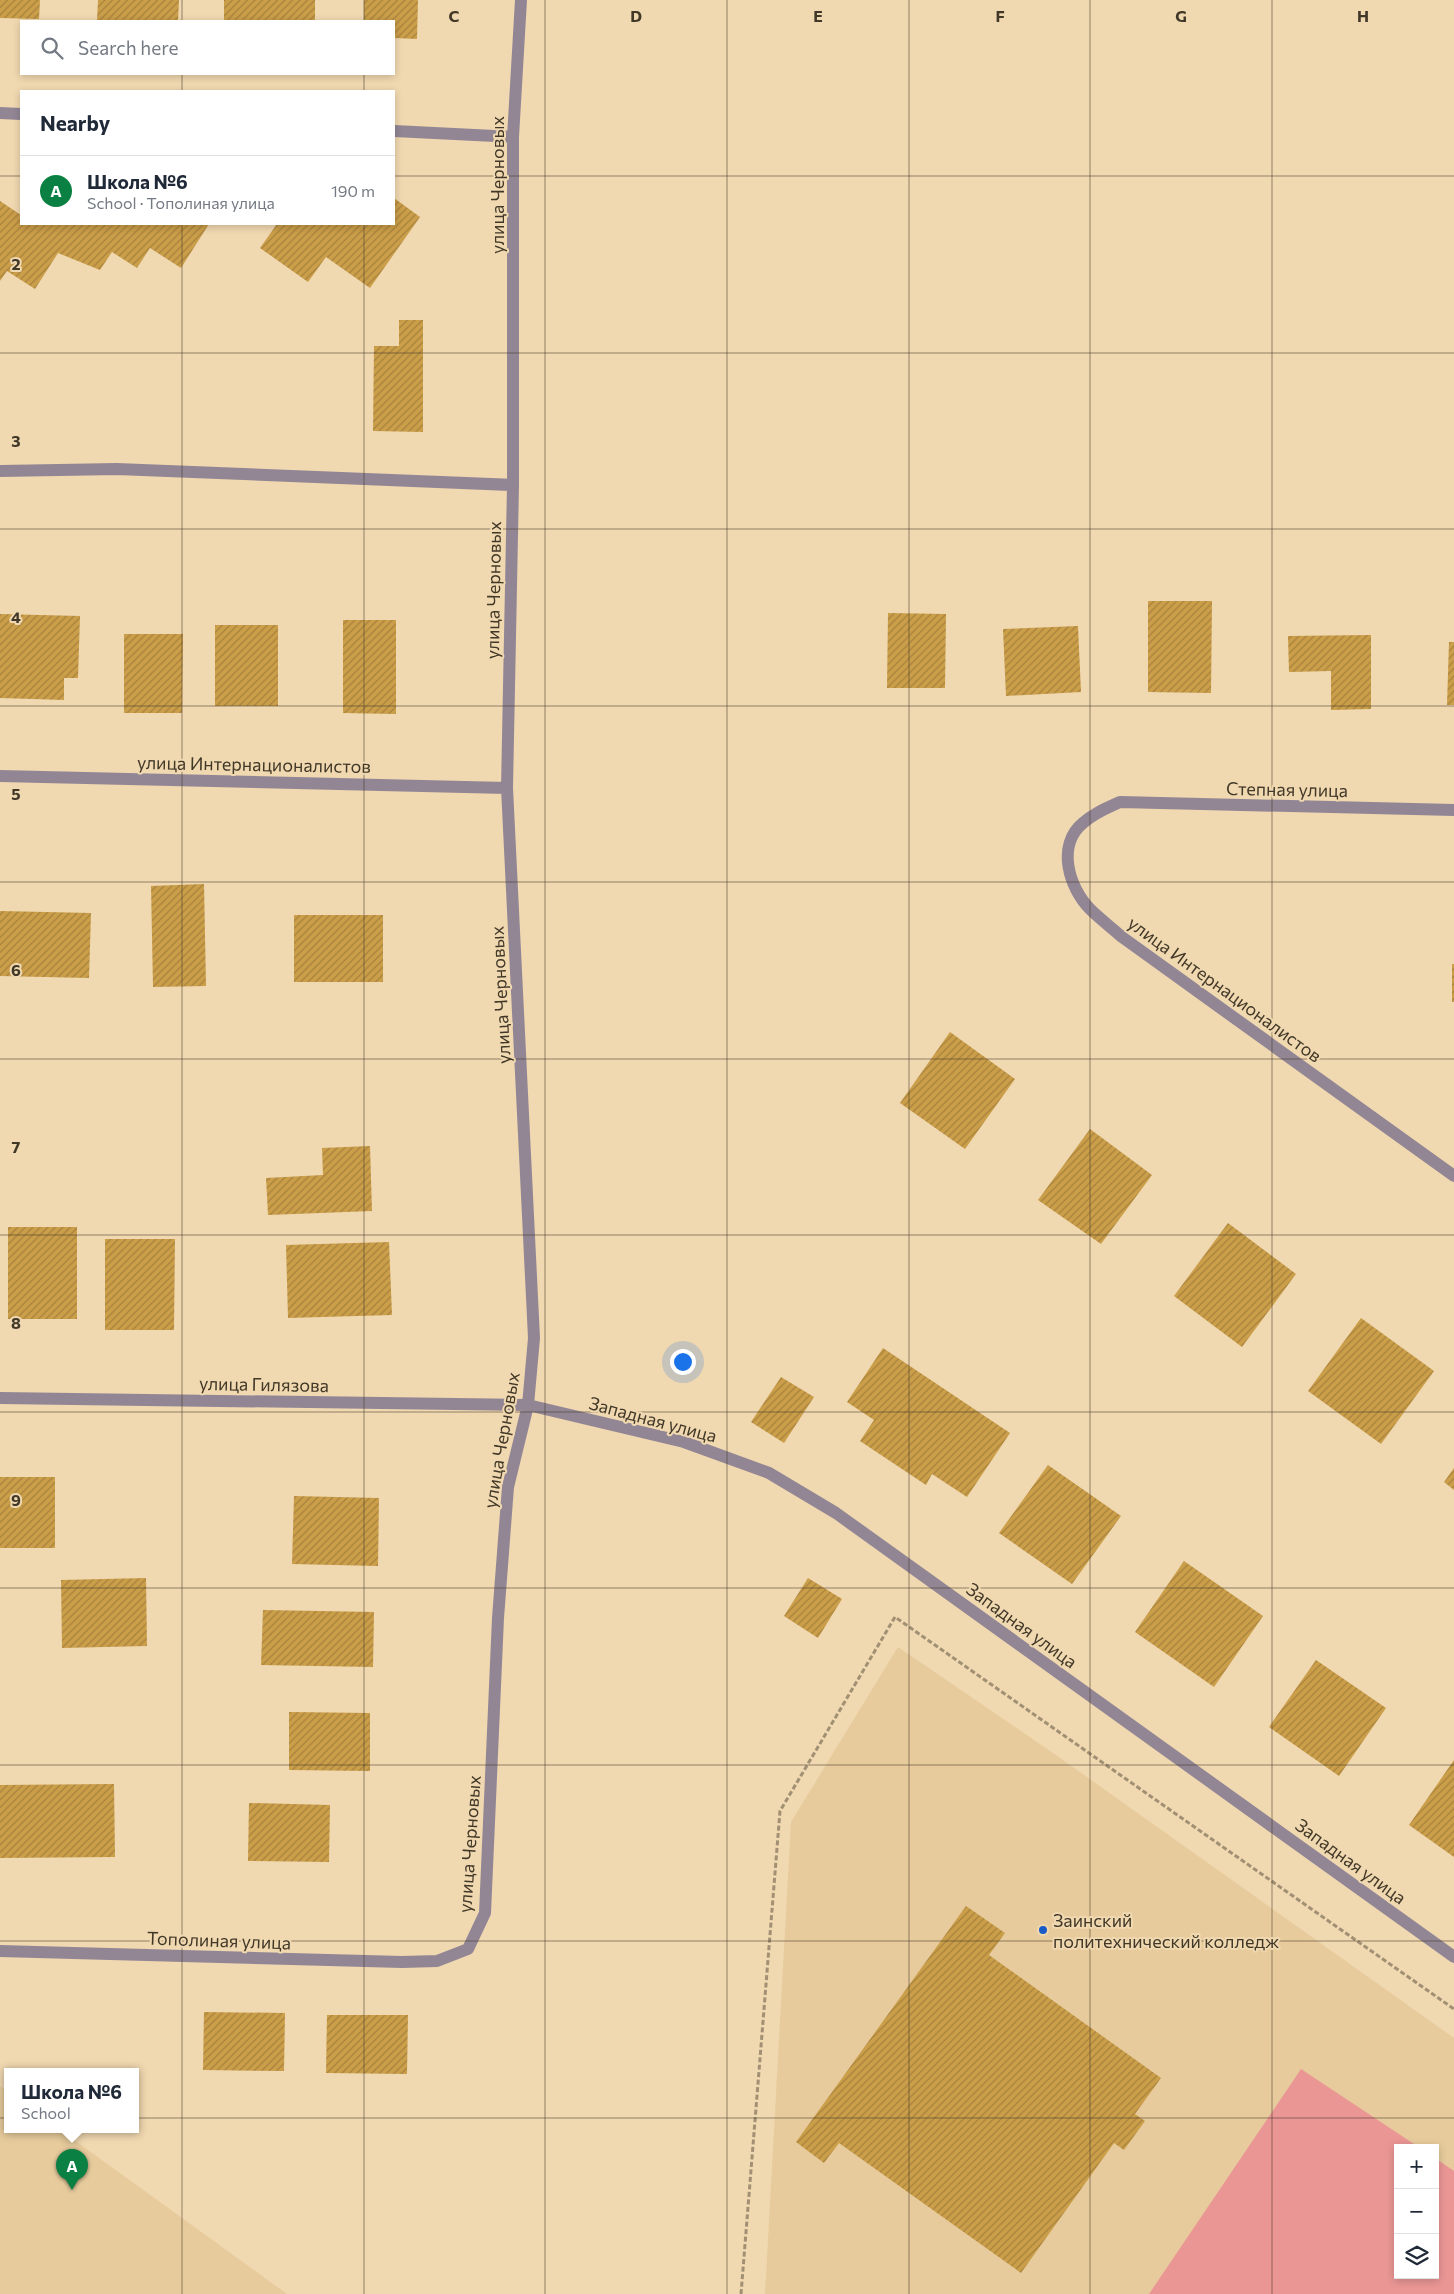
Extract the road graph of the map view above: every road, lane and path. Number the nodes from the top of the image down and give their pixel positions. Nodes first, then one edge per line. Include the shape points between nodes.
1 (521, 0) edge
2 (0, 113) edge
3 (20, 114) edge
4 (395, 131) edge
5 (513, 137) junction
6 (0, 471) edge
7 (513, 485) junction
8 (0, 776) edge
9 (507, 788) junction
10 (1120, 802) joint
11 (1454, 810) edge
12 (1454, 1176) edge
13 (0, 1398) edge
14 (528, 1406) junction
15 (0, 1951) edge
16 (1454, 1957) edge
17 (437, 1961) joint
18 (1454, 2009) edge
19 (741, 2294) edge

1 - 5 street, улица Черновых
2 - 3 street
4 - 5 street
5 - 7 street, улица Черновых
6 - 7 street via 117,470
7 - 9 street, улица Черновых
8 - 9 street, улица Интернационалистов
9 - 14 street, улица Черновых via 534,1338
10 - 11 street, Степная улица
10 - 12 street, улица Интернационалистов via 1081,824 1069,842 1067,865 1075,889 1089,908 1122,937
13 - 14 street, улица Гилязова
14 - 16 street, Западная улица via 684,1442 778,1478 836,1513
14 - 17 street, улица Черновых via 508,1487 498,1618 485,1913 468,1948
15 - 17 street, Тополиная улица
18 - 19 path via 895,1617 780,1811

